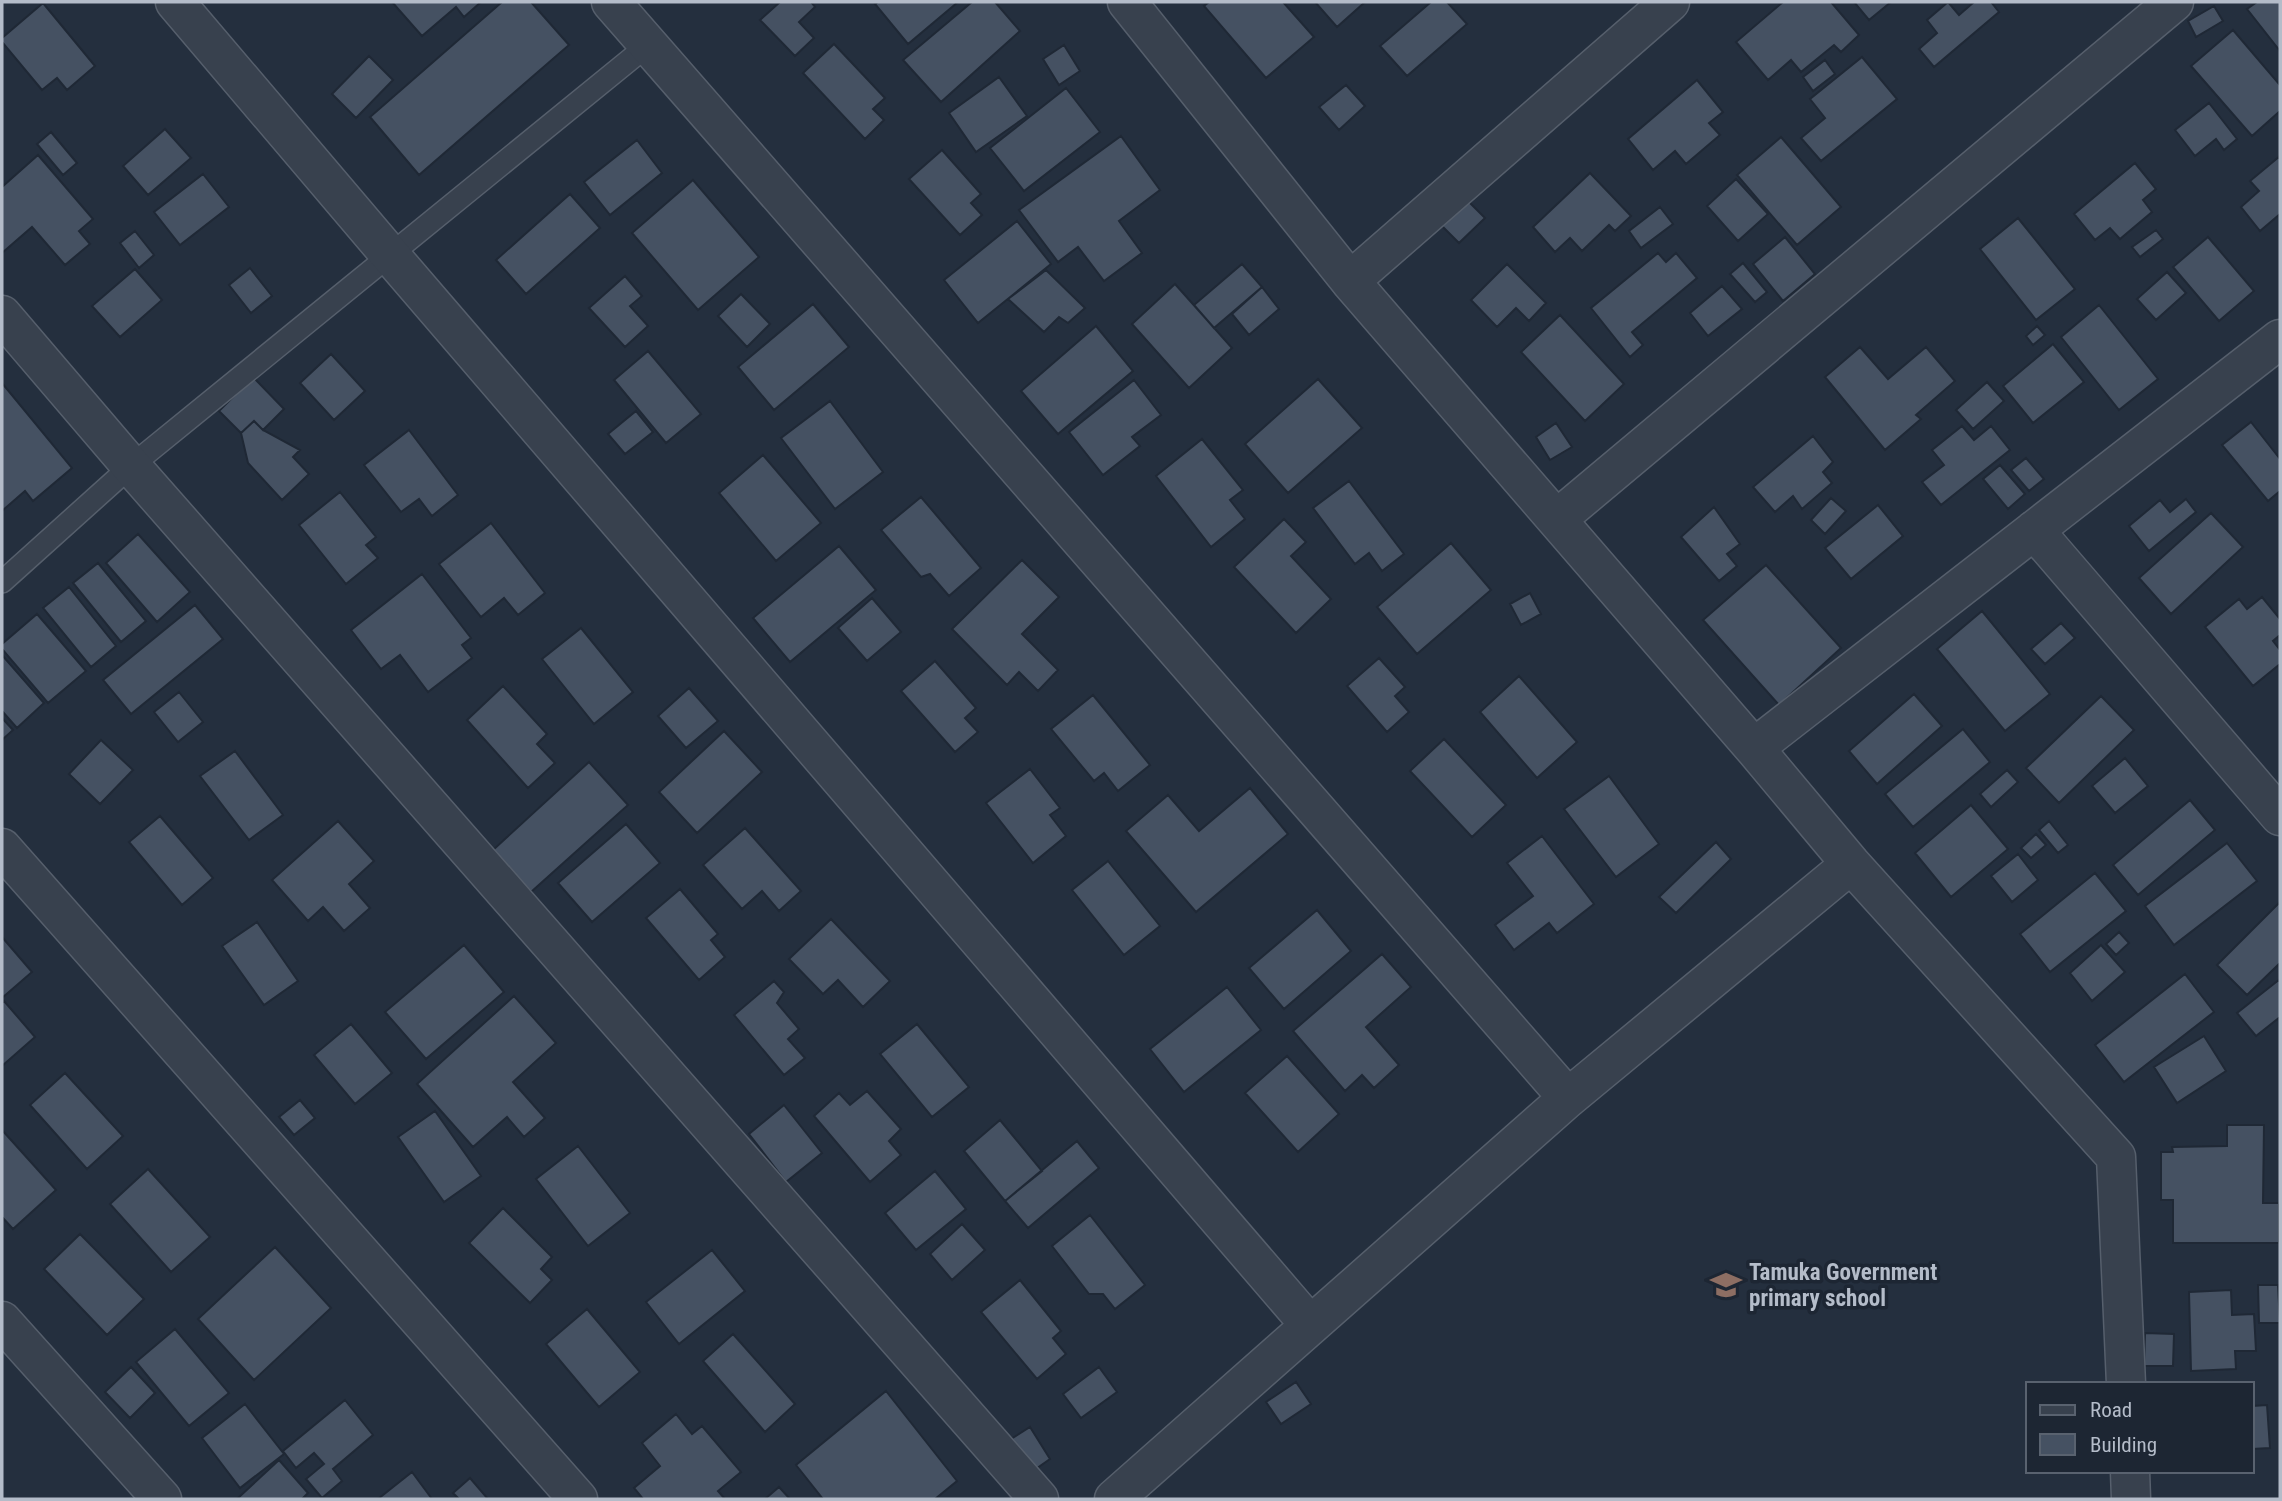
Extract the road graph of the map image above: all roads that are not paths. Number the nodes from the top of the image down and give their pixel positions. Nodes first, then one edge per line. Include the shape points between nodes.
1 (175, 2) edge
2 (611, 2) edge
3 (1671, 2) edge
4 (2174, 2) edge
5 (1137, 5) edge
6 (648, 45) junction
7 (390, 255) junction
8 (1350, 281) junction
9 (2, 315) edge
10 (2280, 339) edge
11 (131, 466) junction
12 (1557, 519) junction
13 (2034, 530) junction
14 (2, 582) edge
15 (1754, 748) junction
16 (2280, 816) edge
17 (2, 848) edge
18 (1850, 864) junction
19 (1568, 1098) junction
20 (2, 1321) edge
21 (1310, 1325) junction
22 (2126, 1382) edge
23 (2130, 1473) edge
24 (162, 1499) edge
25 (578, 1499) edge
26 (1039, 1499) edge
27 (1114, 1499) edge
28 (2131, 1499) edge

1 - 7 street
2 - 6 street
3 - 8 street
4 - 12 street
5 - 8 street
6 - 7 lane
6 - 19 street
7 - 11 lane
7 - 21 street
8 - 12 street
9 - 11 street
10 - 13 street
11 - 14 lane
11 - 26 street
12 - 15 street
13 - 15 street
13 - 16 street
15 - 18 street
17 - 25 street
18 - 19 street
18 - 22 street via 2116,1157
19 - 21 street
20 - 24 street
21 - 27 street
23 - 28 street

